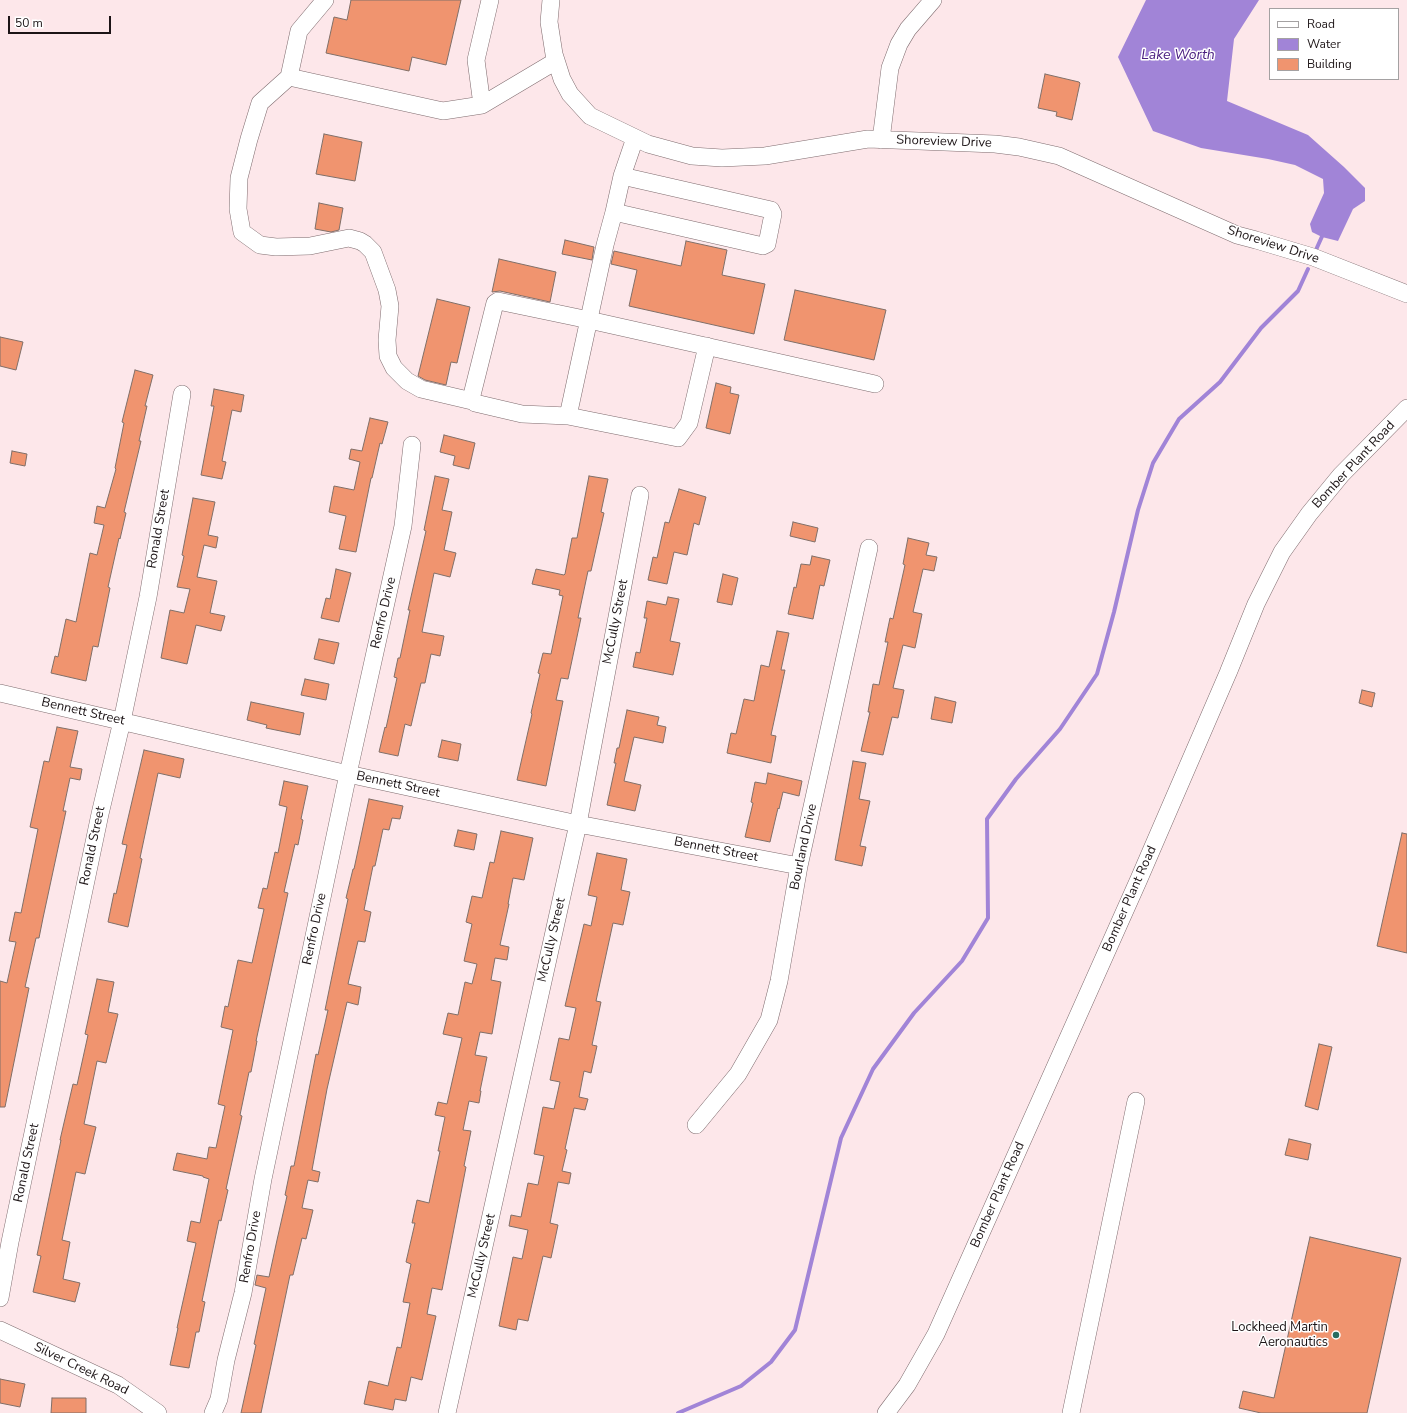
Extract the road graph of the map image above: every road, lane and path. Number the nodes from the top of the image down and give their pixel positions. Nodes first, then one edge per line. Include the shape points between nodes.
1 (325, 0) edge
2 (490, 0) edge
3 (551, 0) edge
4 (933, 0) edge
5 (556, 61) junction
6 (289, 77) junction
7 (482, 105) junction
8 (634, 138) junction
9 (881, 140) junction
10 (622, 176) junction
11 (614, 212) junction
12 (1407, 294) edge
13 (589, 320) junction
14 (706, 346) junction
15 (875, 384) dead end
16 (182, 394) dead end
17 (472, 401) junction
18 (1407, 408) edge
19 (568, 416) junction
20 (412, 445) dead end
21 (640, 495) dead end
22 (869, 548) dead end
23 (0, 693) edge
24 (122, 721) junction
25 (348, 774) junction
26 (578, 824) junction
27 (799, 866) junction
28 (1136, 1100) dead end
29 (696, 1125) dead end
30 (0, 1298) edge
31 (0, 1330) edge
32 (158, 1413) edge
33 (213, 1413) edge
34 (447, 1413) edge
35 (886, 1413) edge
36 (1071, 1413) edge

1 - 6 street via 299,31
2 - 7 street via 476,60
3 - 5 street, Shoreview Drive via 549,22
4 - 9 street via 908,29 890,68
5 - 7 street
5 - 8 street, Shoreview Drive via 570,94 590,116
6 - 7 street via 443,111
6 - 17 street via 260,103 249,139 239,178 238,209 242,232 260,245 276,247 310,246 349,238 360,241 373,252 386,290 390,306 386,340 388,356 394,368 407,381 421,389
8 - 9 street, Shoreview Drive via 692,156 722,158 765,156 868,139
8 - 10 street
9 - 12 street, Shoreview Drive via 995,144 1059,156 1236,235 1313,257
10 - 11 street
10 - 11 street via 771,210 773,214 767,244 763,246
11 - 13 street
13 - 14 street
13 - 17 street via 498,301 495,303
13 - 19 street
14 - 15 street
14 - 19 street via 689,424 678,438
16 - 24 street, Ronald Street via 148,597
17 - 19 street via 522,414
18 - 35 street, Bomber Plant Road via 1341,475 1282,552 1256,604 1139,879 936,1334 907,1385
20 - 25 street, Renfro Drive via 403,526
21 - 26 street, McCully Street
22 - 27 street, Bourland Drive
23 - 24 street, Bennett Street
24 - 25 street, Bennett Street
24 - 30 street, Ronald Street via 100,814
25 - 26 street, Bennett Street
25 - 33 street, Renfro Drive via 262,1179 242,1293 219,1399
26 - 27 street, Bennett Street
26 - 34 street, McCully Street
27 - 29 street, Bourland Drive via 779,981 769,1020 738,1074
28 - 36 street
31 - 32 street, Silver Creek Road via 118,1385

